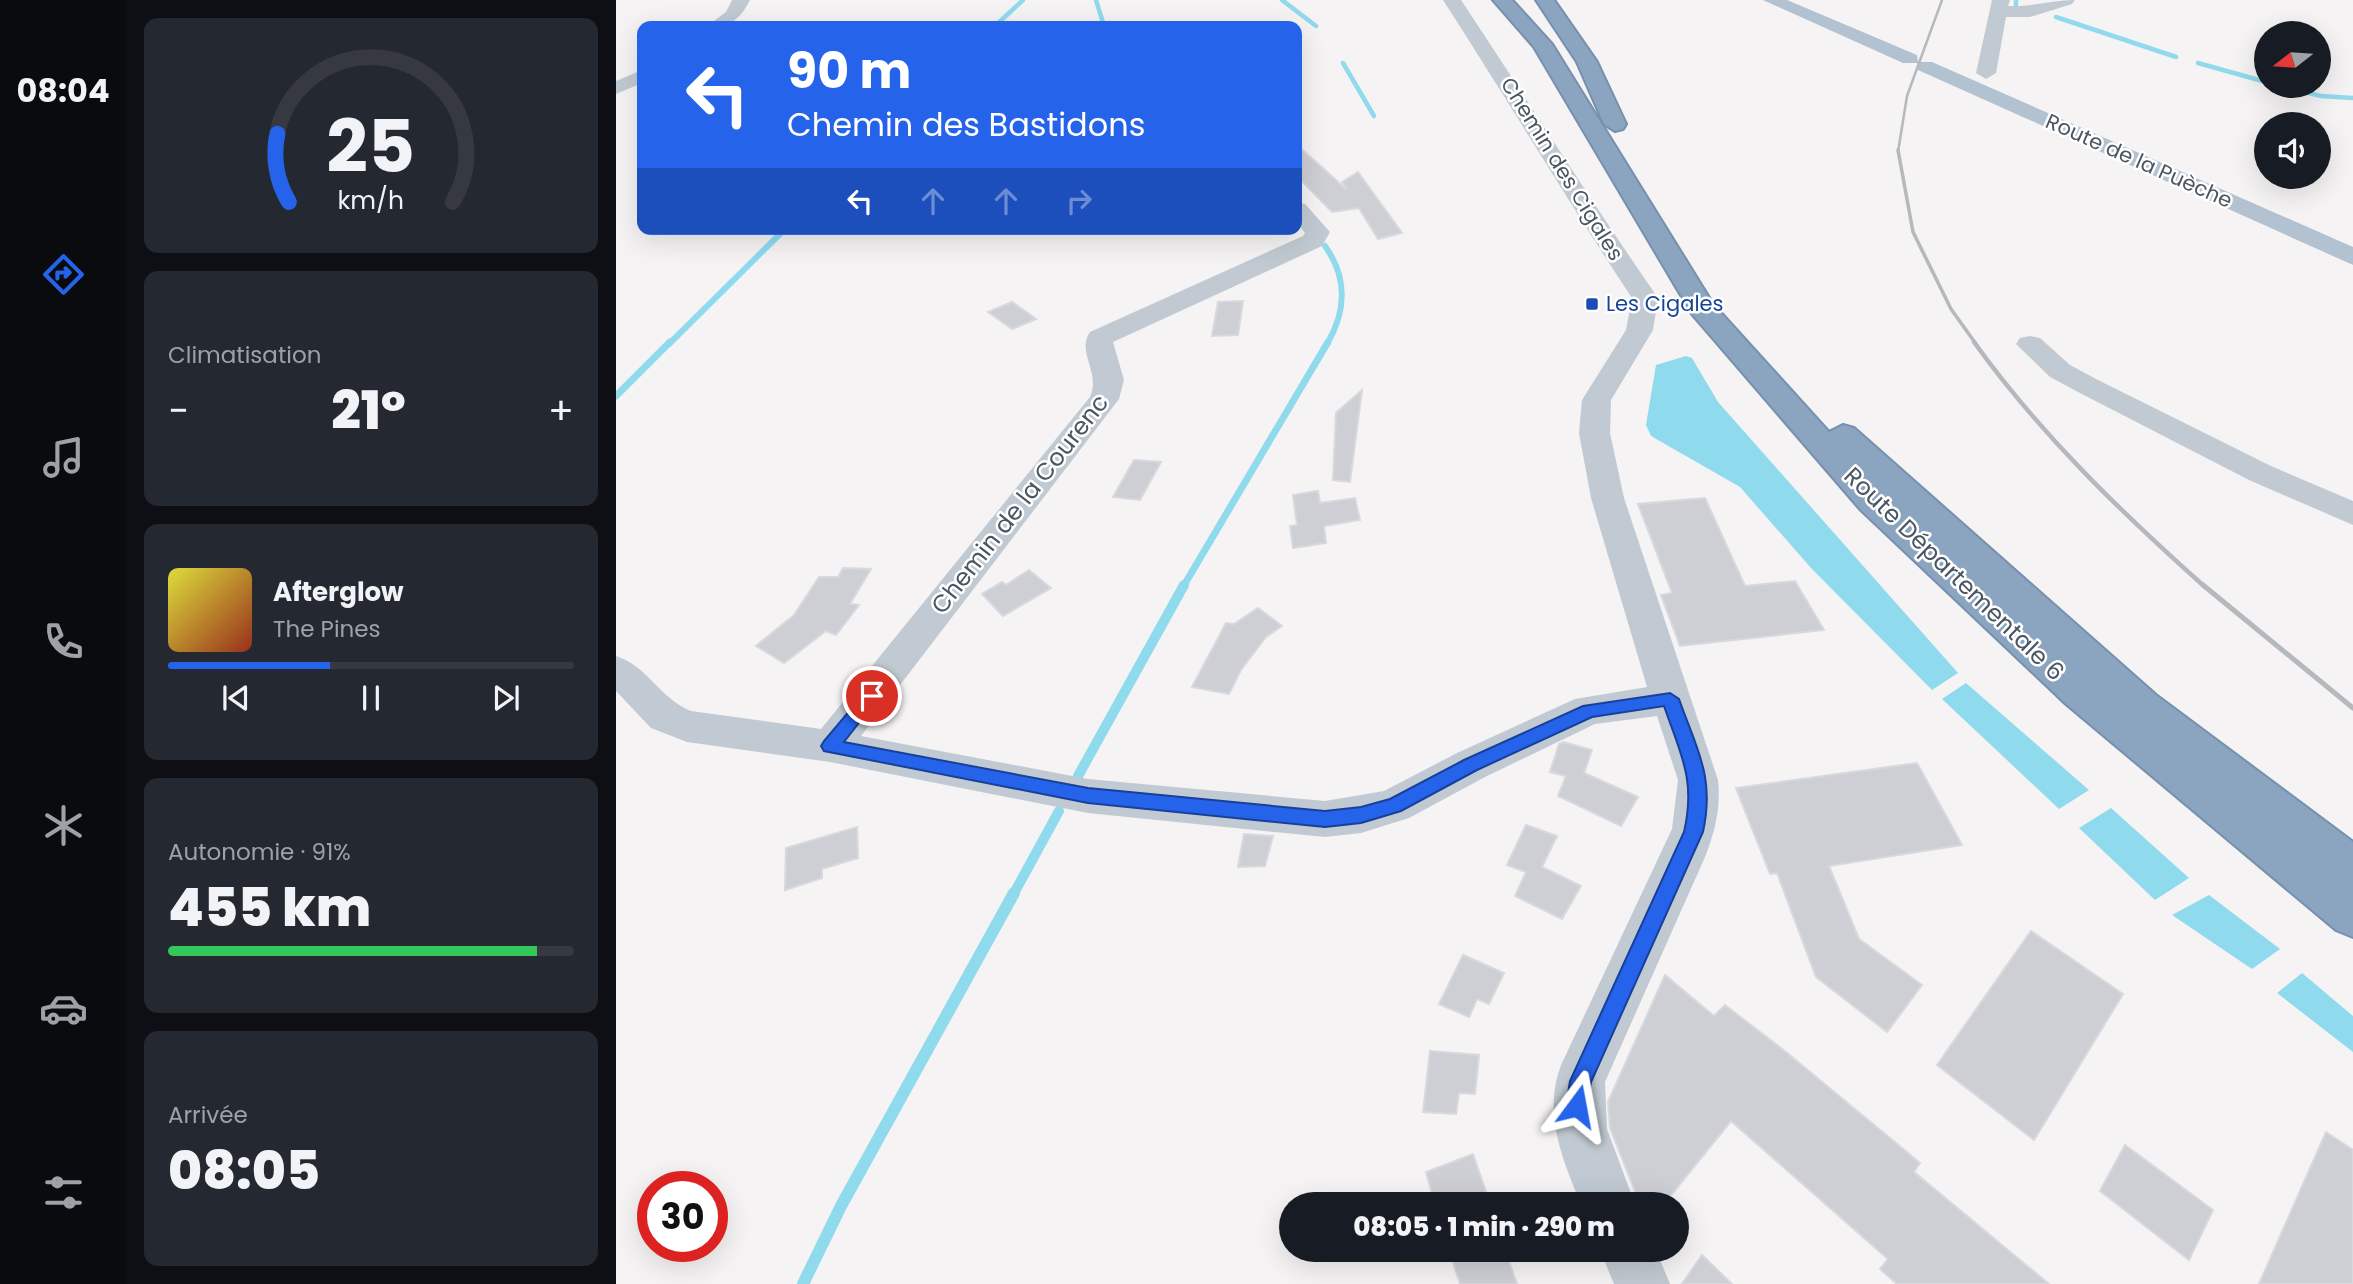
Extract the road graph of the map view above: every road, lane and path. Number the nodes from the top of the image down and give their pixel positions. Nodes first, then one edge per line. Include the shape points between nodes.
1 (741, 0) edge
2 (1451, 0) edge
3 (1496, 0) edge
4 (1502, 0) edge
5 (1772, 0) edge
6 (2066, 0) edge
7 (2000, 5) edge
8 (1533, 9) edge
9 (724, 21) edge
10 (637, 78) edge
11 (1979, 80) junction
12 (616, 88) edge
13 (1302, 214) edge
14 (2353, 257) edge
15 (2030, 344) dead end
16 (2353, 514) edge
17 (616, 670) edge
18 (1670, 699) junction
19 (830, 746) junction
20 (2353, 868) edge
21 (2353, 915) edge
22 (1603, 1192) edge
23 (1633, 1262) edge
24 (1643, 1284) edge

1 - 9 street
2 - 18 street, Chemin des Cigales via 1645,298 1647,315 1640,333 1605,379 1594,413 1595,444
3 - 8 highway
4 - 8 highway, Route Départementale 6
5 - 11 main road, Route de la Puèche via 1917,62
6 - 7 street via 2030,12
7 - 11 street
8 - 20 highway, Route Départementale 6 via 1567,50 1731,305 1847,440 2142,706
8 - 21 highway, Route Départementale 6 via 1702,308 1872,501 2080,693
10 - 12 street
11 - 14 main road, Route de la Puèche via 1995,98
13 - 19 street, Chemin de la Courenc via 1318,232 1313,241 1100,338 1098,347 1111,377 1104,398
15 - 16 street via 2060,371 2088,386 2260,473
17 - 19 street via 665,717 688,726
18 - 19 street via 1589,710 1394,806 1325,819 1088,796
18 - 22 street, Chemin des Cigales via 1698,780 1700,803 1694,832 1580,1081 1577,1106 1586,1152
23 - 24 street

